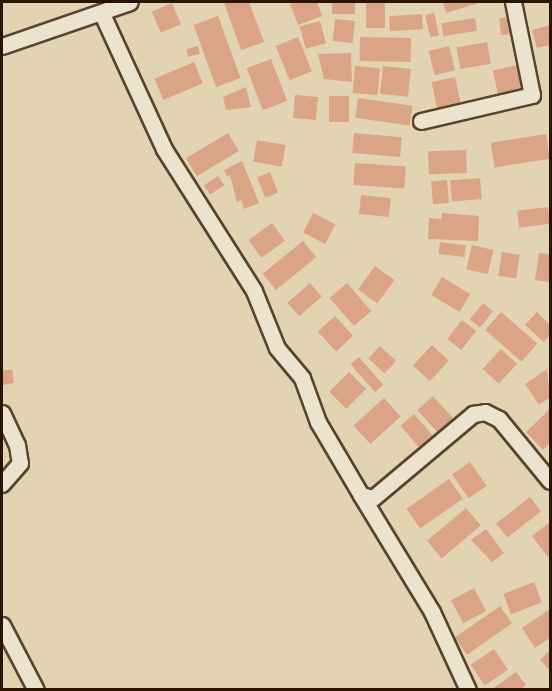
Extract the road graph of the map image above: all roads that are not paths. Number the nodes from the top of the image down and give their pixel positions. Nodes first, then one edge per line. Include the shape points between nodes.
1 (130, 2) edge
2 (513, 2) edge
3 (90, 10) edge
4 (2, 46) edge
5 (421, 121) dead end
6 (2, 413) edge
7 (550, 481) edge
8 (2, 484) edge
9 (361, 495) junction
10 (2, 625) edge
11 (36, 690) edge
12 (468, 690) edge

1 - 3 street
2 - 5 street via 532,95
3 - 4 street
3 - 9 street via 164,149 254,291 277,348 302,378 318,422
6 - 8 street via 17,445 20,462
7 - 9 street via 499,419 485,412 474,414 373,498
9 - 12 street via 432,612
10 - 11 street

